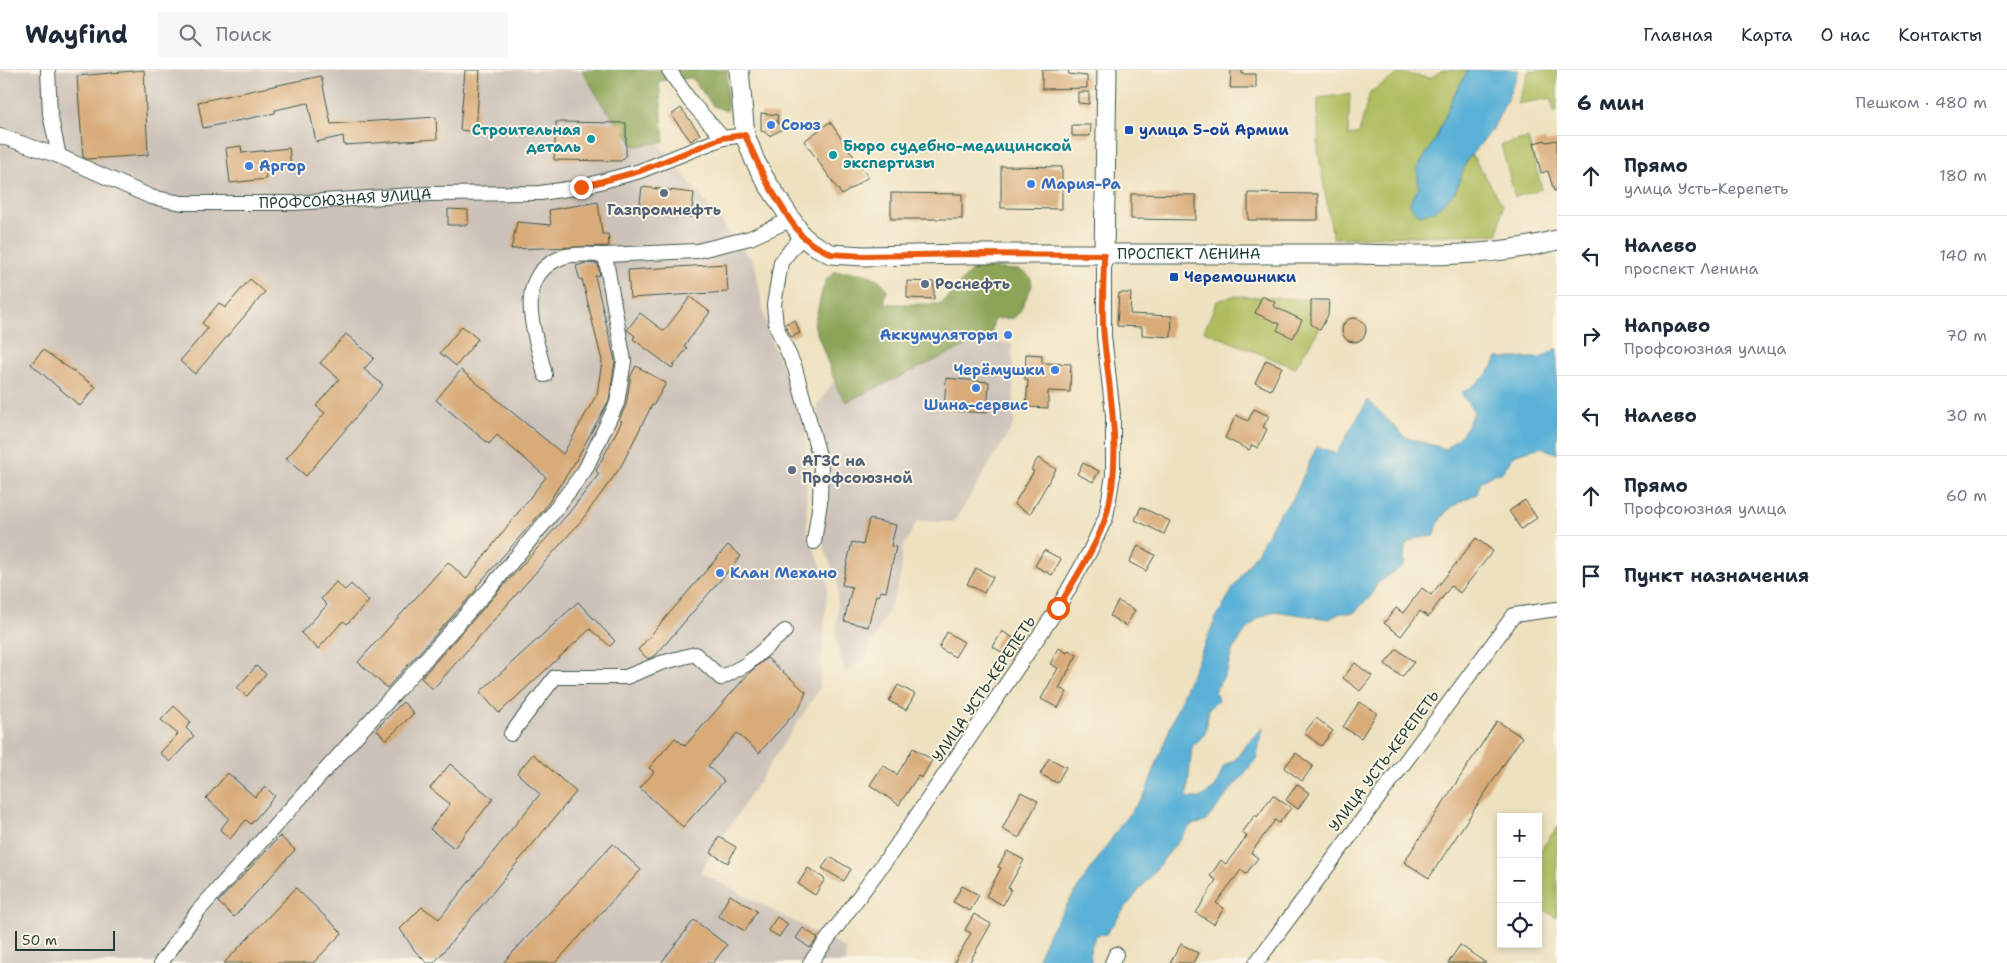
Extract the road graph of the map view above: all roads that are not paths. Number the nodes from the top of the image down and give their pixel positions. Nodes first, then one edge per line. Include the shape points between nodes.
1 (48, 70) edge
2 (669, 70) edge
3 (739, 70) edge
4 (1107, 70) edge
5 (745, 135) junction
6 (0, 136) edge
7 (722, 138) junction
8 (59, 156) junction
9 (790, 220) junction
10 (802, 236) junction
11 (1557, 240) edge
12 (605, 255) junction
13 (1104, 255) junction
14 (544, 375) dead end
15 (814, 542) dead end
16 (1557, 610) edge
17 (785, 631) dead end
18 (511, 734) dead end
19 (161, 963) edge
20 (810, 963) edge
21 (1256, 963) edge

1 - 8 street via 50,114
2 - 7 street
3 - 5 main road
4 - 13 main road
5 - 7 street, ПРОФСОЮЗНАЯ УЛИЦА
5 - 9 main road via 766,181
6 - 8 street, ПРОФСОЮЗНАЯ УЛИЦА
7 - 8 street, ПРОФСОЮЗНАЯ УЛИЦА via 640,171 581,187 540,192 428,194 294,203 182,203 151,196
9 - 10 main road
9 - 12 street via 750,238 697,251
10 - 13 main road, ПРОСПЕКТ ЛЕНИНА via 821,250 842,256
10 - 15 street via 781,262 774,305 776,326 795,368 821,463
11 - 13 main road, ПРОСПЕКТ ЛЕНИНА via 1504,251 1463,254
12 - 14 street via 564,256 543,267 531,286 530,308
12 - 19 street via 624,361 617,403 585,470 490,588 198,911
13 - 20 street, УЛИЦА УСТЬ-КЕРЕПЕТЬ via 1104,336 1113,423 1114,475 1106,517 1058,608 894,850
16 - 21 street, УЛИЦА УСТЬ-КЕРЕПЕТЬ via 1514,614
17 - 18 street via 747,664 721,678 695,654 626,677 555,677

